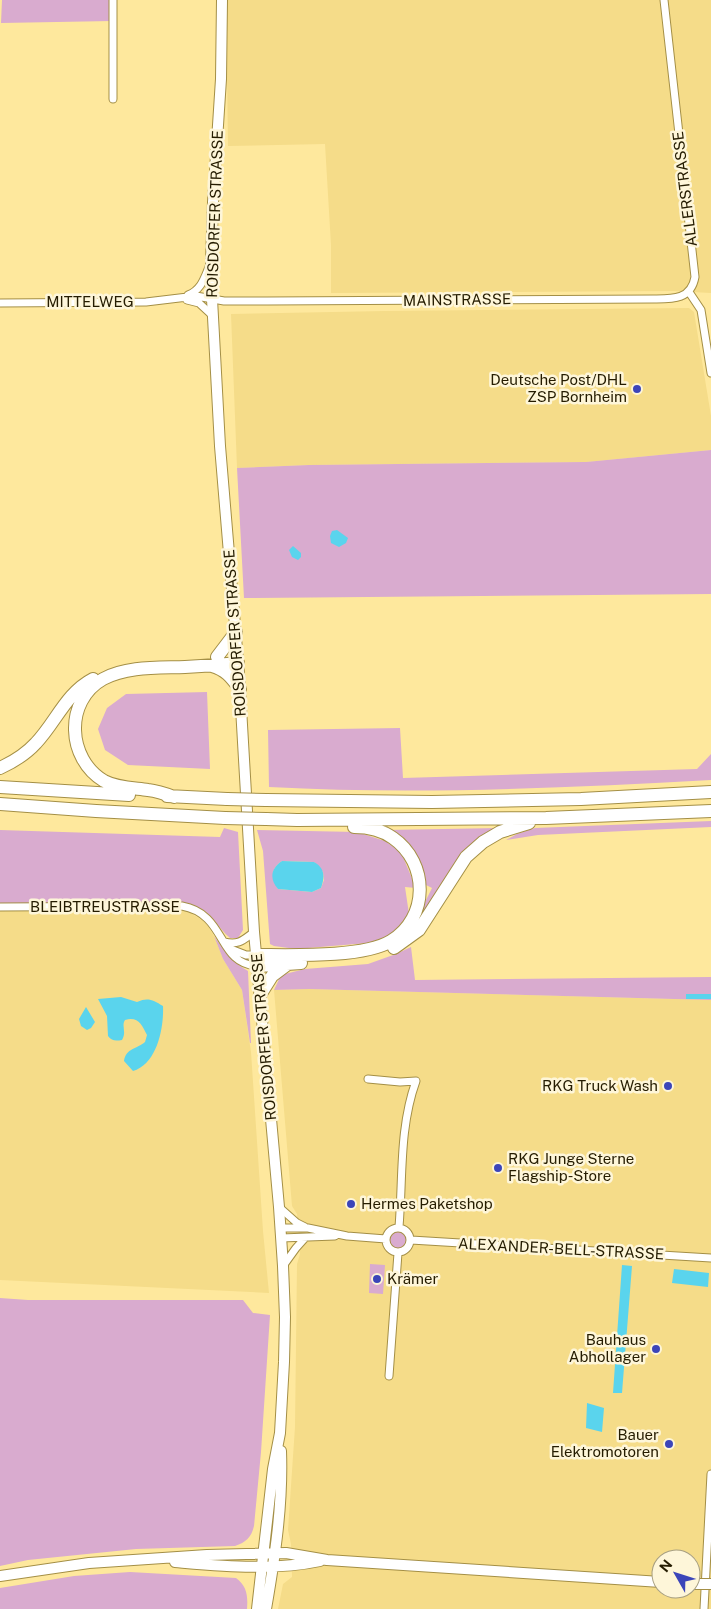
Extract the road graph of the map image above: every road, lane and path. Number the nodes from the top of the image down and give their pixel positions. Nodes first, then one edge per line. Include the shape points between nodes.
1 (113, 0) edge
2 (222, 0) edge
3 (664, 0) edge
4 (113, 99) dead end
5 (211, 262) junction
6 (688, 292) junction
7 (180, 298) junction
8 (212, 299) junction
9 (224, 301) joint
10 (0, 303) edge
11 (213, 317) junction
12 (711, 373) edge
13 (236, 632) junction
14 (238, 659) junction
15 (213, 661) junction
16 (240, 689) junction
17 (0, 768) edge
18 (0, 787) edge
19 (711, 792) edge
20 (174, 797) junction
21 (0, 804) edge
22 (711, 811) edge
23 (546, 818) junction
24 (297, 820) junction
25 (0, 907) edge
26 (254, 932) junction
27 (226, 945) junction
28 (257, 960) junction
29 (290, 964) junction
30 (260, 995) junction
31 (368, 1079) dead end
32 (279, 1207) junction
33 (399, 1227) junction
34 (308, 1228) junction
35 (280, 1233) junction
36 (347, 1236) junction
37 (305, 1238) junction
38 (386, 1239) junction
39 (411, 1240) junction
40 (398, 1252) junction
41 (711, 1258) edge
42 (283, 1266) junction
43 (389, 1376) dead end
44 (280, 1433) junction
45 (711, 1474) edge
46 (275, 1553) junction
47 (263, 1554) junction
48 (142, 1560) junction
49 (327, 1560) junction
50 (262, 1567) junction
51 (273, 1567) junction
52 (0, 1576) edge
53 (651, 1581) edge
54 (257, 1609) edge
55 (266, 1609) edge
56 (704, 1609) edge

1 - 4 street
2 - 5 main road, ROISDORFER STRASSE
3 - 6 street, ALLERSTRASSE via 695,277
5 - 7 street, MITTELWEG via 200,286
5 - 8 main road, ROISDORFER STRASSE
6 - 9 street, MAINSTRASSE via 677,298 658,299
6 - 12 street via 701,310
7 - 8 street, MITTELWEG
7 - 10 street, MITTELWEG via 146,302
7 - 11 street, MITTELWEG via 199,303
8 - 9 street, MITTELWEG
8 - 11 main road, ROISDORFER STRASSE
11 - 13 main road, ROISDORFER STRASSE
13 - 14 main road, ROISDORFER STRASSE
13 - 15 highway
14 - 15 highway
14 - 16 main road, ROISDORFER STRASSE
15 - 16 highway
15 - 17 highway via 133,664 110,670 88,681 68,698 36,743
15 - 20 highway via 126,671 102,679 78,707 75,738 81,756 92,770 118,786
16 - 26 main road, ROISDORFER STRASSE
18 - 20 highway
19 - 20 highway, bridge via 432,802
21 - 24 highway, bridge
22 - 23 highway
23 - 24 highway
23 - 29 highway via 500,832 483,842 466,857 419,930 394,948 370,957
24 - 28 highway via 366,827 395,840 410,856 419,876 417,908 401,933 372,949
25 - 27 street, BLEIBTREUSTRASSE via 182,906 201,913 212,922
26 - 27 street via 241,942
26 - 28 main road, ROISDORFER STRASSE
27 - 28 street
27 - 28 street, BLEIBTREUSTRASSE via 234,958 242,963
28 - 29 highway
28 - 30 main road, ROISDORFER STRASSE
29 - 30 highway via 272,976
30 - 32 main road, ROISDORFER STRASSE
31 - 33 street via 416,1081 405,1126
32 - 34 street
32 - 35 main road, ROISDORFER STRASSE
33 - 38 street via 390,1230
33 - 39 street via 408,1231
34 - 35 street
34 - 36 street
35 - 37 street
35 - 42 main road, ROISDORFER STRASSE
36 - 37 street
36 - 38 street
37 - 42 street
38 - 40 street via 389,1248
39 - 40 street via 407,1249
39 - 41 street, ALEXANDER-BELL-STRASSE
40 - 43 street
42 - 44 main road, ROISDORFER STRASSE via 284,1362
44 - 46 main road, ROISDORFER STRASSE via 282,1472
44 - 47 main road, ROISDORFER STRASSE
45 - 56 street
46 - 47 main road
46 - 49 main road
46 - 51 main road, ROISDORFER STRASSE
47 - 48 main road
47 - 50 main road, ROISDORFER STRASSE
48 - 50 main road
48 - 52 main road via 89,1563
49 - 51 main road
49 - 53 main road
50 - 51 main road
50 - 54 main road, ROISDORFER STRASSE
51 - 55 main road, ROISDORFER STRASSE

